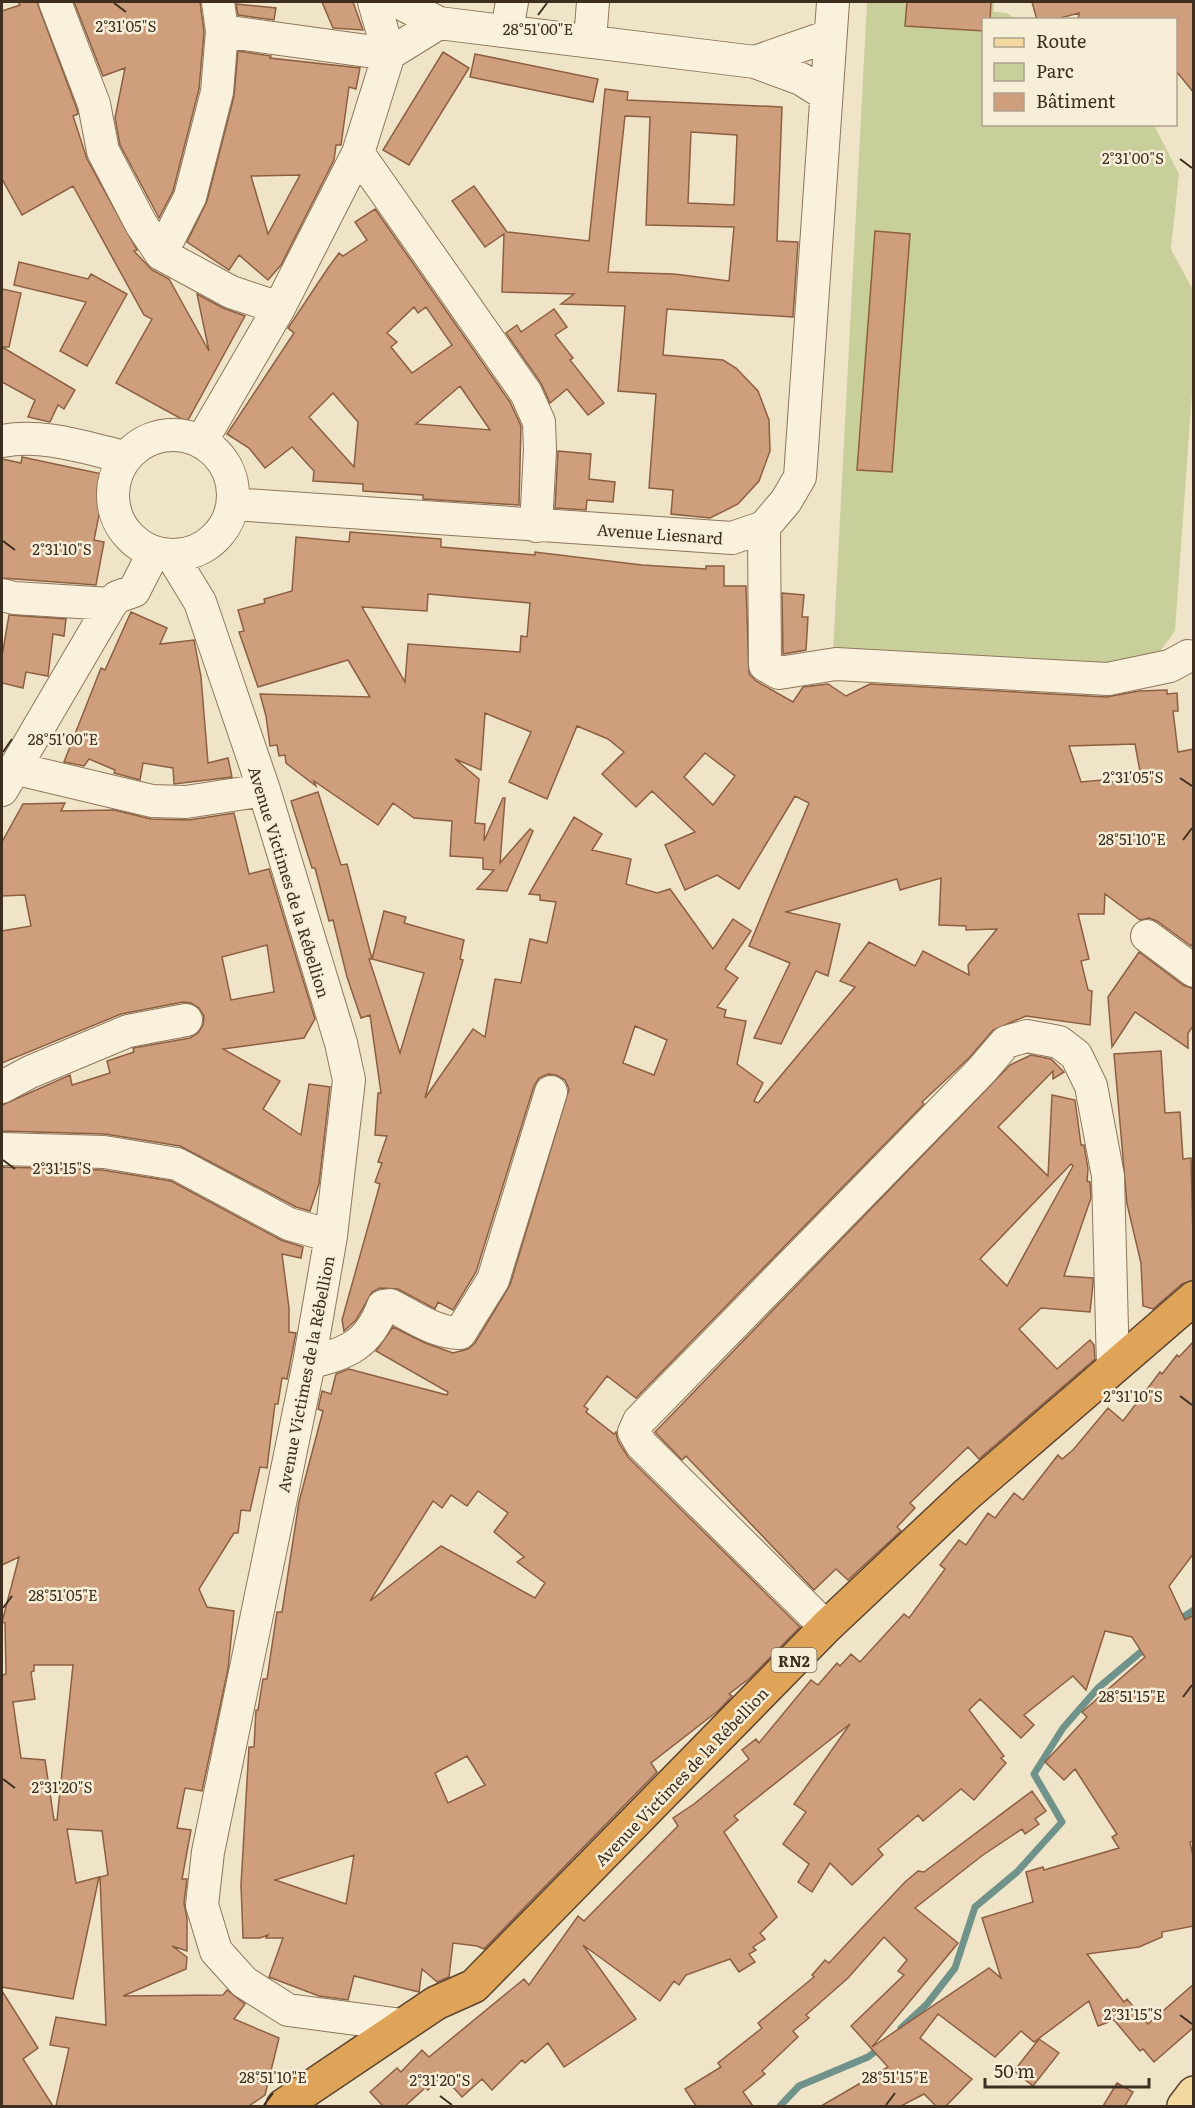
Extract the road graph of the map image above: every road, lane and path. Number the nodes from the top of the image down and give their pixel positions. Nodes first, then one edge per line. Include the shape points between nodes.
1 (55, 2) edge
2 (375, 2) edge
3 (398, 2) edge
4 (593, 2) edge
5 (833, 2) edge
6 (220, 16) edge
7 (510, 16) edge
8 (439, 23) junction
9 (829, 36) junction
10 (590, 40) junction
11 (389, 54) junction
12 (755, 62) junction
13 (825, 94) junction
14 (358, 153) junction
15 (161, 254) junction
16 (279, 308) junction
17 (2, 441) edge
18 (201, 442) junction
19 (125, 457) junction
20 (233, 504) junction
21 (536, 526) junction
22 (764, 527) junction
23 (164, 549) junction
24 (2, 595) edge
25 (114, 600) junction
26 (1188, 657) dead end
27 (7, 779) edge
28 (264, 790) junction
29 (1147, 936) dead end
30 (1190, 963) edge
31 (186, 1020) dead end
32 (2, 1087) edge
33 (551, 1092) dead end
34 (2, 1149) edge
35 (331, 1236) junction
36 (1194, 1298) edge
37 (309, 1363) junction
38 (1113, 1367) junction
39 (826, 1627) junction
40 (402, 2025) junction
41 (1194, 2093) edge
42 (283, 2106) edge
43 (1184, 2106) edge

1 - 15 street via 93,104 104,151
2 - 11 street
3 - 8 street
4 - 10 street
5 - 9 street
6 - 11 street
6 - 15 street via 217,92 190,197
7 - 8 street
7 - 10 street
8 - 11 street
9 - 12 street
9 - 13 street
10 - 12 street
11 - 14 street
12 - 13 street via 801,79
13 - 22 street via 800,477
14 - 16 street
14 - 21 street via 526,393 539,422
15 - 16 street via 231,292
16 - 18 street
17 - 19 street via 48,439
18 - 19 street via 182,435 160,436 141,443
18 - 20 street via 220,458 231,479
19 - 23 street via 115,477 113,499 118,521
20 - 21 street, Avenue Liesnard
20 - 23 street via 227,523 214,539
21 - 22 street, Avenue Liesnard via 732,538
22 - 26 street via 765,665 779,673 836,664 1108,679 1170,666
23 - 25 street via 134,591
23 - 28 street, Avenue Victimes de la Rébellion via 200,602
24 - 25 street
25 - 27 street
27 - 28 street via 152,801 186,802
28 - 35 street, Avenue Victimes de la Rébellion via 349,1080
29 - 30 street
31 - 32 street via 128,1031
33 - 37 street via 493,1280 460,1333 428,1325 390,1305 382,1306 368,1337 345,1353
34 - 35 street via 104,1152 177,1164 280,1220
35 - 37 street, Avenue Victimes de la Rébellion
36 - 38 highway, Avenue Victimes de la Rébellion / RN2
37 - 40 street, Avenue Victimes de la Rébellion via 208,1852 202,1905 216,1951 244,1982 288,2010
38 - 39 highway, Avenue Victimes de la Rébellion / RN2 via 966,1495
38 - 39 street via 1108,1176 1091,1086 1076,1055 1059,1042 1027,1036 1006,1042 639,1421 634,1432 640,1444
39 - 40 highway, Avenue Victimes de la Rébellion / RN2 via 474,1986 436,2002
40 - 42 highway, Avenue Victimes de la Rébellion / RN2
41 - 43 main road

